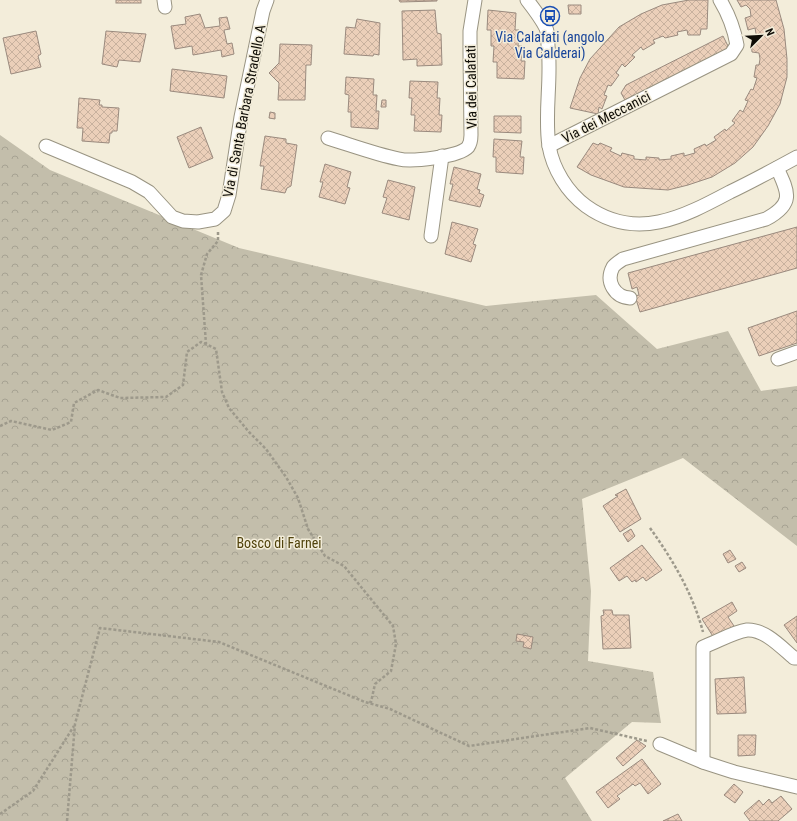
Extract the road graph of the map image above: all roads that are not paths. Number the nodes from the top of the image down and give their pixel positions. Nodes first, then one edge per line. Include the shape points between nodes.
1 (267, 0) edge
2 (475, 0) edge
3 (527, 0) edge
4 (720, 0) edge
5 (328, 138) dead end
6 (46, 146) dead end
7 (549, 146) junction
8 (442, 156) junction
9 (797, 156) edge
10 (777, 168) junction
11 (792, 192) edge
12 (431, 236) dead end
13 (630, 298) dead end
14 (797, 352) edge
15 (778, 359) dead end
16 (797, 658) edge
17 (660, 744) road end
18 (703, 762) junction
19 (797, 787) edge

1 - 6 street, Via di Santa Barbara Stradello A via 241,118 229,195 224,212 215,219 198,222 172,217 149,192 132,182
2 - 8 street, Via dei Calafati via 470,31 472,135 468,146 461,152
3 - 7 street via 546,29 550,58
4 - 7 street, Via dei Meccanici via 735,32 737,45 731,54
5 - 8 street, Via dei Calafati via 399,159 414,160
7 - 10 street, Via dei Meccanici via 564,183 578,200 611,220 628,224 649,224 690,214
8 - 12 street
9 - 10 street, Via dei Meccanici
10 - 11 street
11 - 13 street via 779,212 766,219 623,259 613,267 611,279 614,291 621,297
14 - 15 street
16 - 18 street via 760,633 748,630 703,647
17 - 18 street
18 - 19 street

